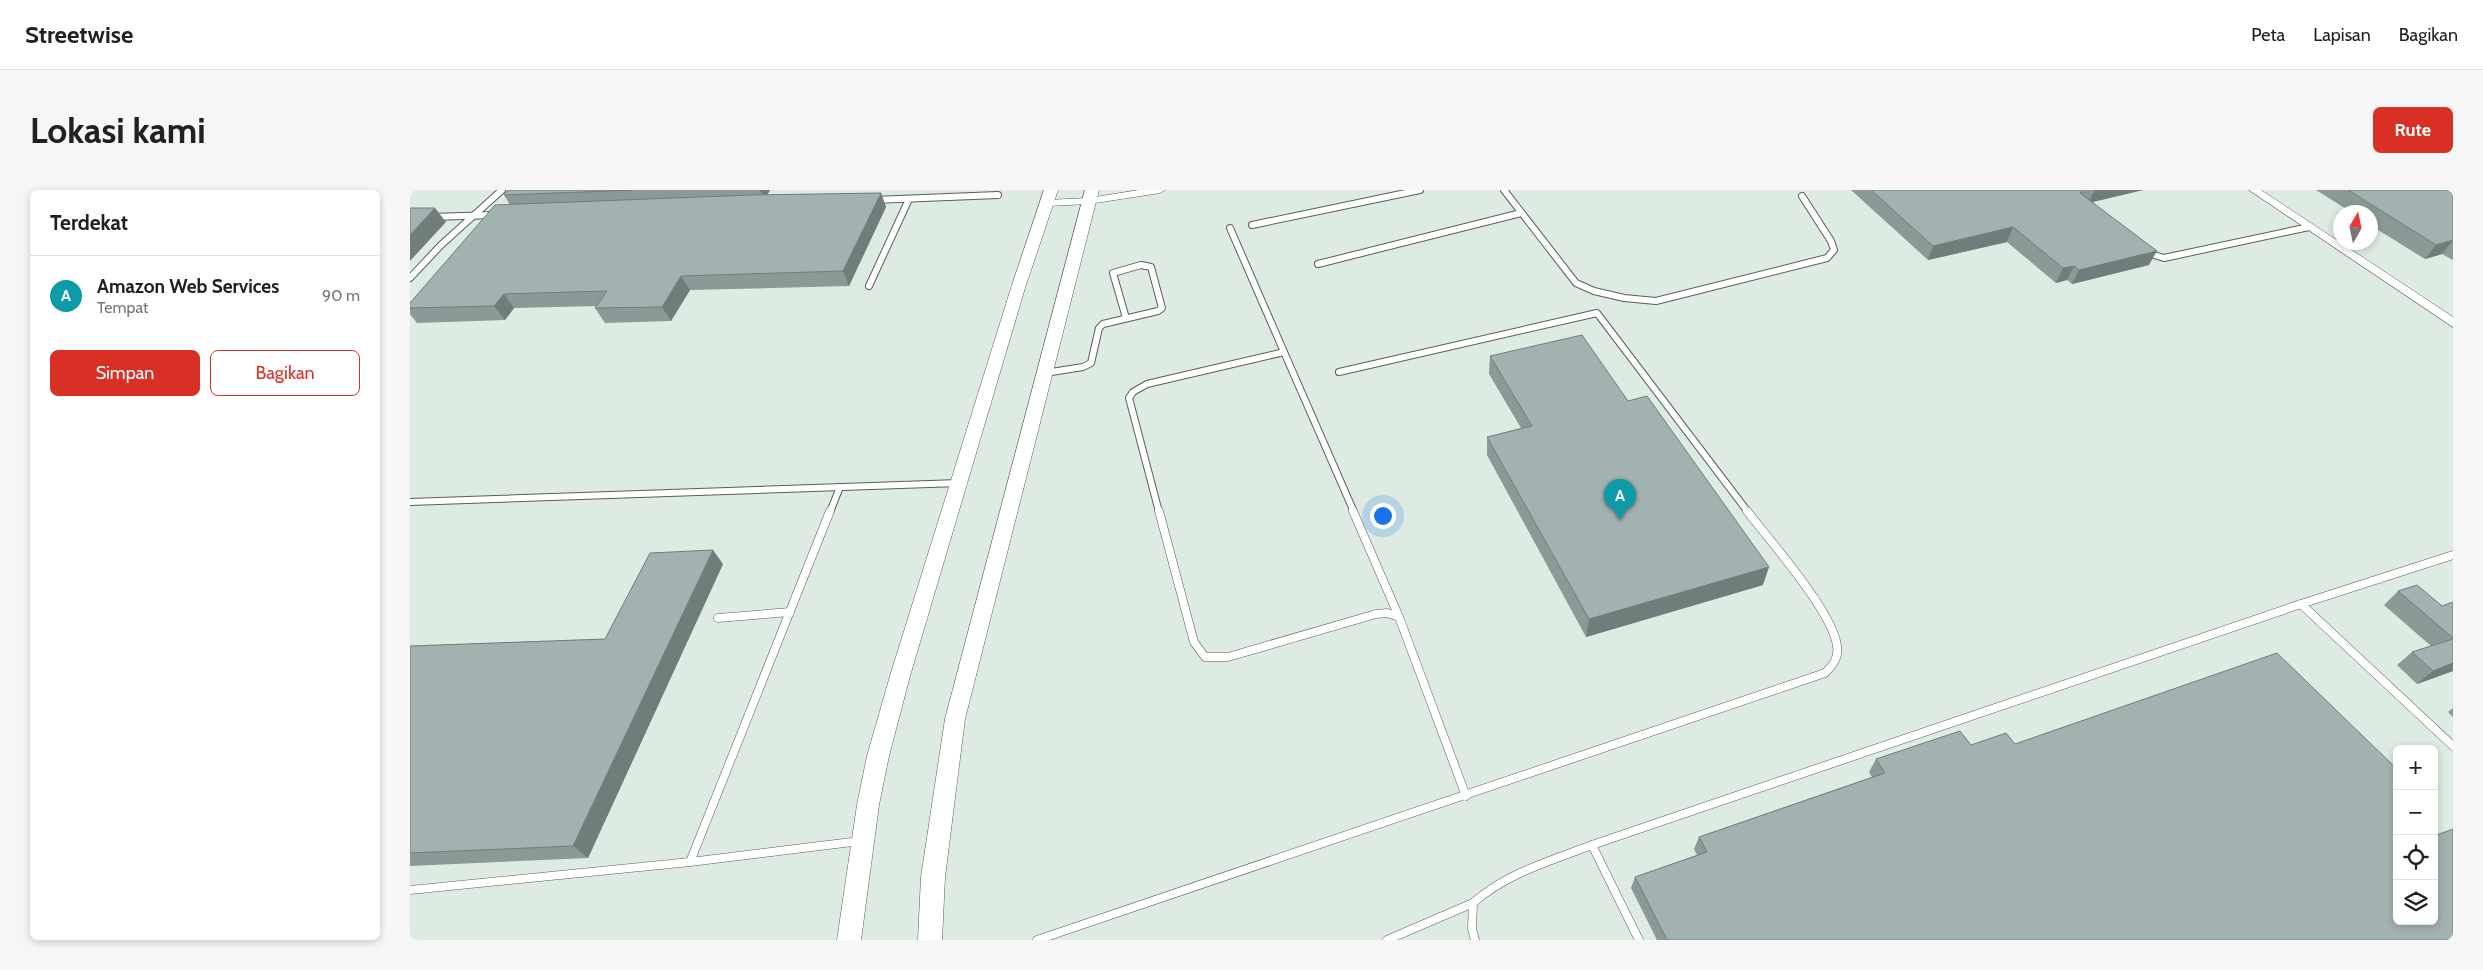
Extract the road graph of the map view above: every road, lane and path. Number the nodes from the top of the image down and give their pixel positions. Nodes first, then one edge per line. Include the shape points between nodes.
1 (502, 190) edge
2 (1160, 190) edge
3 (1420, 190) edge
4 (1504, 190) edge
5 (2254, 190) edge
6 (998, 195) dead end
7 (1091, 195) edge
8 (1802, 196) dead end
9 (1049, 197) edge
10 (909, 199) junction
11 (870, 200) edge
12 (1522, 213) junction
13 (502, 215) edge
14 (473, 216) junction
15 (428, 217) edge
16 (1252, 225) dead end
17 (2309, 227) junction
18 (1230, 228) dead end
19 (2136, 245) edge
20 (1318, 264) dead end
21 (410, 278) edge
22 (869, 286) dead end
23 (1126, 318) junction
24 (2453, 323) edge
25 (1284, 352) junction
26 (1339, 372) dead end
27 (1045, 373) junction
28 (959, 483) junction
29 (840, 487) junction
30 (410, 502) edge
31 (2453, 554) edge
32 (2301, 604) junction
33 (790, 612) junction
34 (1399, 617) junction
35 (718, 618) dead end
36 (2453, 746) edge
37 (1466, 796) junction
38 (862, 841) junction
39 (1592, 845) junction
40 (690, 862) junction
41 (410, 890) edge
42 (1473, 903) junction
43 (850, 940) edge
44 (930, 940) edge
45 (1037, 940) edge
46 (1387, 940) edge
47 (1475, 940) edge
48 (1639, 940) edge

1 - 14 lane
2 - 7 street
3 - 16 lane
4 - 12 lane
5 - 17 street
6 - 10 lane
7 - 9 street
7 - 27 street
8 - 12 lane via 1831,241 1834,250 1827,258 1656,301 1624,298 1576,283
9 - 28 street
10 - 11 lane
10 - 22 lane
12 - 20 lane
13 - 14 lane
14 - 15 lane
14 - 21 lane
17 - 19 lane via 2164,258
17 - 24 street
18 - 25 lane
23 - 23 lane via 1162,308 1152,267 1141,265 1113,273
23 - 27 lane via 1098,328 1094,356 1087,365
25 - 34 lane
25 - 34 lane via 1148,384 1132,392 1129,398 1194,642 1205,657 1228,657 1376,614 1387,612
26 - 37 lane via 1597,313 1815,600 1837,642 1834,665 1825,673
27 - 44 street via 955,719 933,878
28 - 29 lane
28 - 38 street via 878,756
29 - 30 lane
29 - 33 lane
31 - 32 lane
32 - 36 lane
32 - 39 lane
33 - 35 lane
33 - 40 lane
34 - 37 lane
37 - 45 lane
38 - 40 lane
38 - 43 street
39 - 42 lane via 1504,880 1484,891
39 - 48 lane
40 - 41 lane
42 - 46 lane
42 - 47 lane

